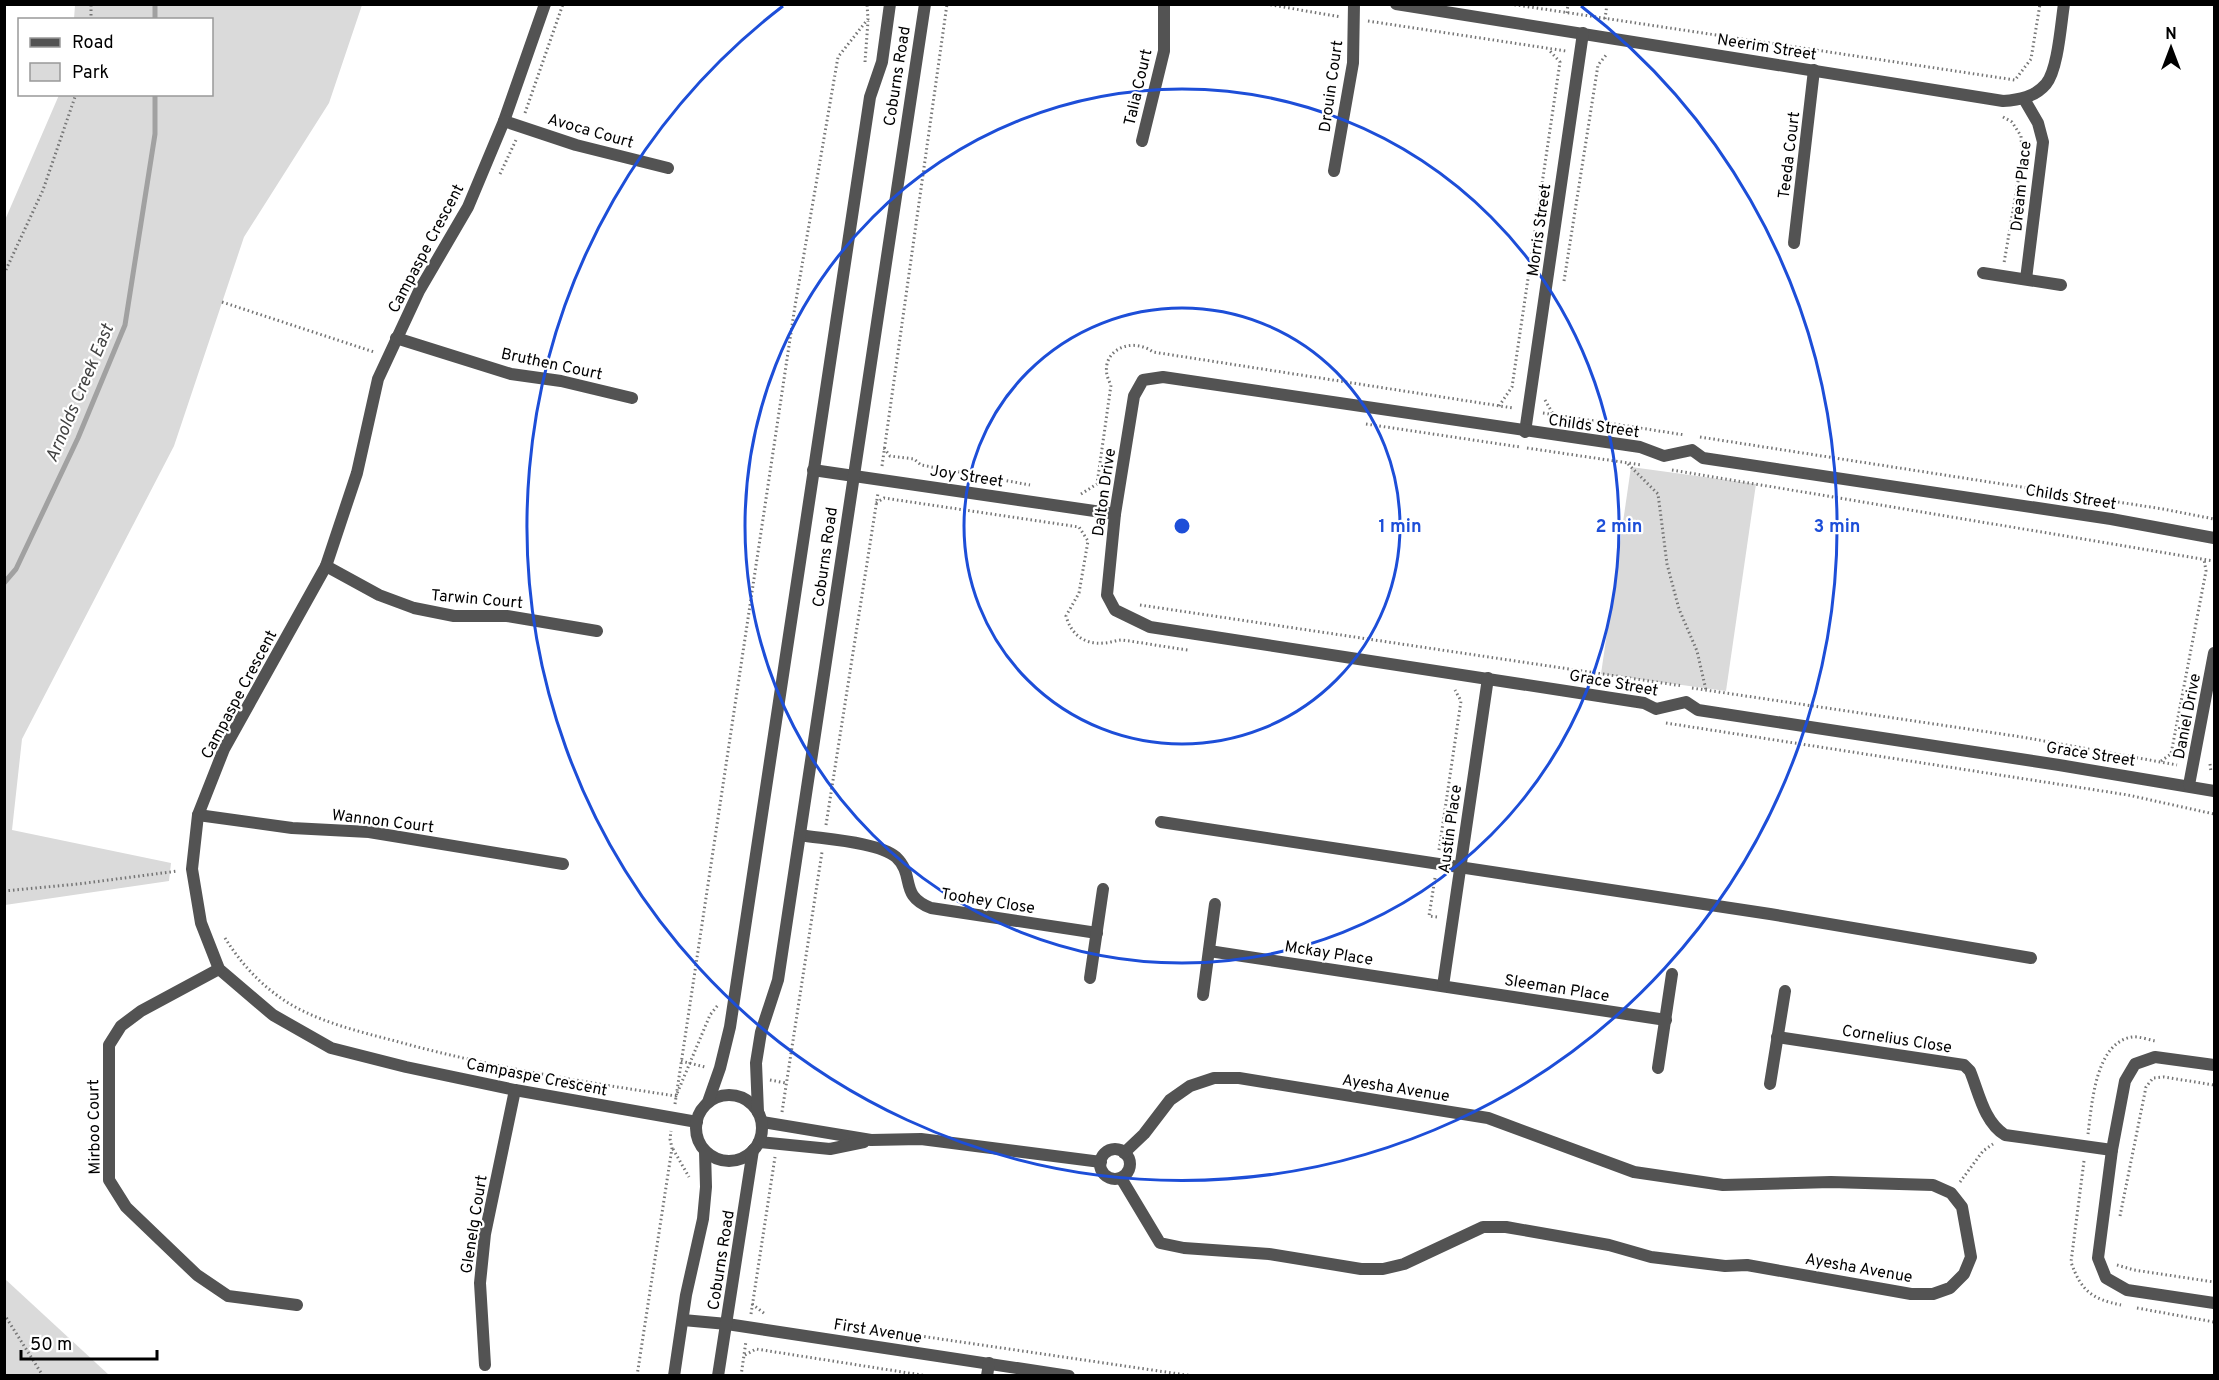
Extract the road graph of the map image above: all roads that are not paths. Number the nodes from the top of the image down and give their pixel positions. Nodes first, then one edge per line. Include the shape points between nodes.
1 (545, 4) edge
2 (890, 4) edge
3 (925, 4) edge
4 (1164, 4) edge
5 (1354, 4) edge
6 (1396, 4) edge
7 (2064, 4) edge
8 (1583, 33) junction
9 (1814, 70) junction
10 (2024, 99) junction
11 (504, 121) junction
12 (1142, 141) dead end
13 (668, 168) dead end
14 (1334, 171) dead end
15 (1794, 243) dead end
16 (1983, 273) dead end
17 (2026, 279) junction
18 (2061, 285) dead end
19 (396, 338) junction
20 (1143, 380) joint
21 (632, 398) dead end
22 (1525, 432) junction
23 (813, 470) junction
24 (853, 474) junction
25 (1115, 514) junction
26 (2214, 538) edge
27 (326, 566) junction
28 (1115, 610) joint
29 (597, 631) dead end
30 (2214, 653) edge
31 (1488, 678) junction
32 (2189, 785) junction
33 (2214, 791) edge
34 (198, 814) junction
35 (1161, 822) dead end
36 (800, 835) junction
37 (563, 864) dead end
38 (1461, 866) junction
39 (1103, 889) dead end
40 (1215, 904) dead end
41 (1097, 933) junction
42 (1209, 951) junction
43 (2031, 958) dead end
44 (219, 969) junction
45 (1672, 974) dead end
46 (1090, 978) dead end
47 (1443, 986) junction
48 (1785, 991) dead end
49 (1203, 995) dead end
50 (1666, 1020) junction
51 (1777, 1037) junction
52 (2214, 1065) edge
53 (1659, 1068) dead end
54 (1770, 1084) dead end
55 (515, 1090) junction
56 (708, 1102) junction
57 (760, 1117) junction
58 (697, 1122) junction
59 (871, 1140) junction
60 (756, 1146) junction
61 (705, 1150) junction
62 (2112, 1150) junction
63 (1124, 1153) junction
64 (1101, 1162) junction
65 (1121, 1178) junction
66 (2214, 1303) edge
67 (297, 1305) dead end
68 (683, 1320) junction
69 (727, 1324) junction
70 (485, 1365) dead end
71 (988, 1370) edge
72 (674, 1376) edge
73 (718, 1376) edge
74 (1069, 1376) edge

1 - 11 street, Campaspe Crescent
2 - 23 street, Coburns Road via 882,62 870,98
3 - 24 street, Coburns Road
4 - 12 street, Talia Court via 1164,51
5 - 14 street, Drouin Court via 1353,63
6 - 8 street, Neerim Street
7 - 10 street via 2056,60 2047,84
8 - 9 street, Neerim Street
8 - 22 street, Morris Street
9 - 10 street, Neerim Street via 2003,101
9 - 15 street, Teeda Court
10 - 17 street, Dream Place via 2038,123 2043,142
11 - 13 street, Avoca Court via 576,145
11 - 19 street, Campaspe Crescent via 468,207
16 - 17 street
17 - 18 street
19 - 21 street, Bruthen Court via 511,374
19 - 27 street, Campaspe Crescent via 378,379 357,473
20 - 22 street, Childs Street via 1163,377
20 - 25 street, Dalton Drive via 1134,396
22 - 26 street, Childs Street via 1640,447 1664,456 1692,450 1703,458
23 - 24 street, Joy Street
23 - 56 street, Coburns Road via 730,1027
24 - 25 street, Joy Street
24 - 36 street, Coburns Road
25 - 28 street, Dalton Drive via 1107,595
27 - 29 street, Tarwin Court via 379,595 414,608 454,615 507,615
27 - 34 street, Campaspe Crescent via 224,749
28 - 31 street, Grace Street via 1150,627
30 - 32 street, Daniel Drive
31 - 32 street, Grace Street via 1656,708 1686,702 1698,710
31 - 38 street, Austin Place
32 - 33 street, Grace Street
34 - 37 street, Wannon Court via 292,828 369,831
34 - 44 street, Campaspe Crescent via 192,869 201,923
35 - 38 street
36 - 41 street, Toohey Close via 883,849 907,873 912,895 931,908
36 - 57 street, Coburns Road via 778,980 761,1032 756,1063
38 - 43 street
38 - 47 street, Austin Place
39 - 41 street
40 - 42 street
41 - 46 street
42 - 47 street, Mckay Place
42 - 49 street
44 - 55 street, Campaspe Crescent via 273,1015 331,1047
44 - 67 street, Mirboo Court via 128,1021 109,1045 109,1180 126,1207 197,1275 228,1296
45 - 50 street
47 - 50 street, Sleeman Place
48 - 51 street
50 - 53 street
51 - 54 street
51 - 62 street, Cornelius Close via 1964,1065 1970,1071 1988,1119 2005,1135
52 - 62 street via 2155,1057 2135,1064 2125,1081
55 - 58 street, Campaspe Crescent
55 - 70 street, Glenelg Court via 485,1234 480,1283
56 - 57 street via 730,1095 741,1097 751,1103
56 - 58 street
57 - 59 street, Ayesha Avenue via 780,1125
57 - 60 street via 762,1132
58 - 61 street via 699,1142
59 - 60 street, Ayesha Avenue via 830,1149
59 - 64 street, Ayesha Avenue via 921,1139
60 - 61 street via 745,1157 735,1160 714,1157
60 - 69 street, Coburns Road
61 - 68 street, Coburns Road via 703,1219
62 - 66 street via 2098,1258 2106,1278 2127,1290
63 - 64 street, Ayesha Avenue via 1110,1151
63 - 65 street via 1130,1164
63 - 65 street, Ayesha Avenue via 1170,1100 1190,1086 1214,1078 1239,1078 1488,1118 1634,1172 1723,1185 1933,1185 1952,1193 1962,1207 1971,1257 1964,1274 1950,1288 1933,1294 1911,1294 1747,1265 1651,1257 1609,1245 1506,1227 1483,1227 1404,1263 1383,1269 1361,1269 1269,1254 1160,1243
64 - 65 street, Ayesha Avenue via 1104,1174 1112,1179
68 - 69 street, First Avenue
68 - 72 street, Coburns Road
69 - 71 street, First Avenue
69 - 73 street, Coburns Road
71 - 74 street, First Avenue

